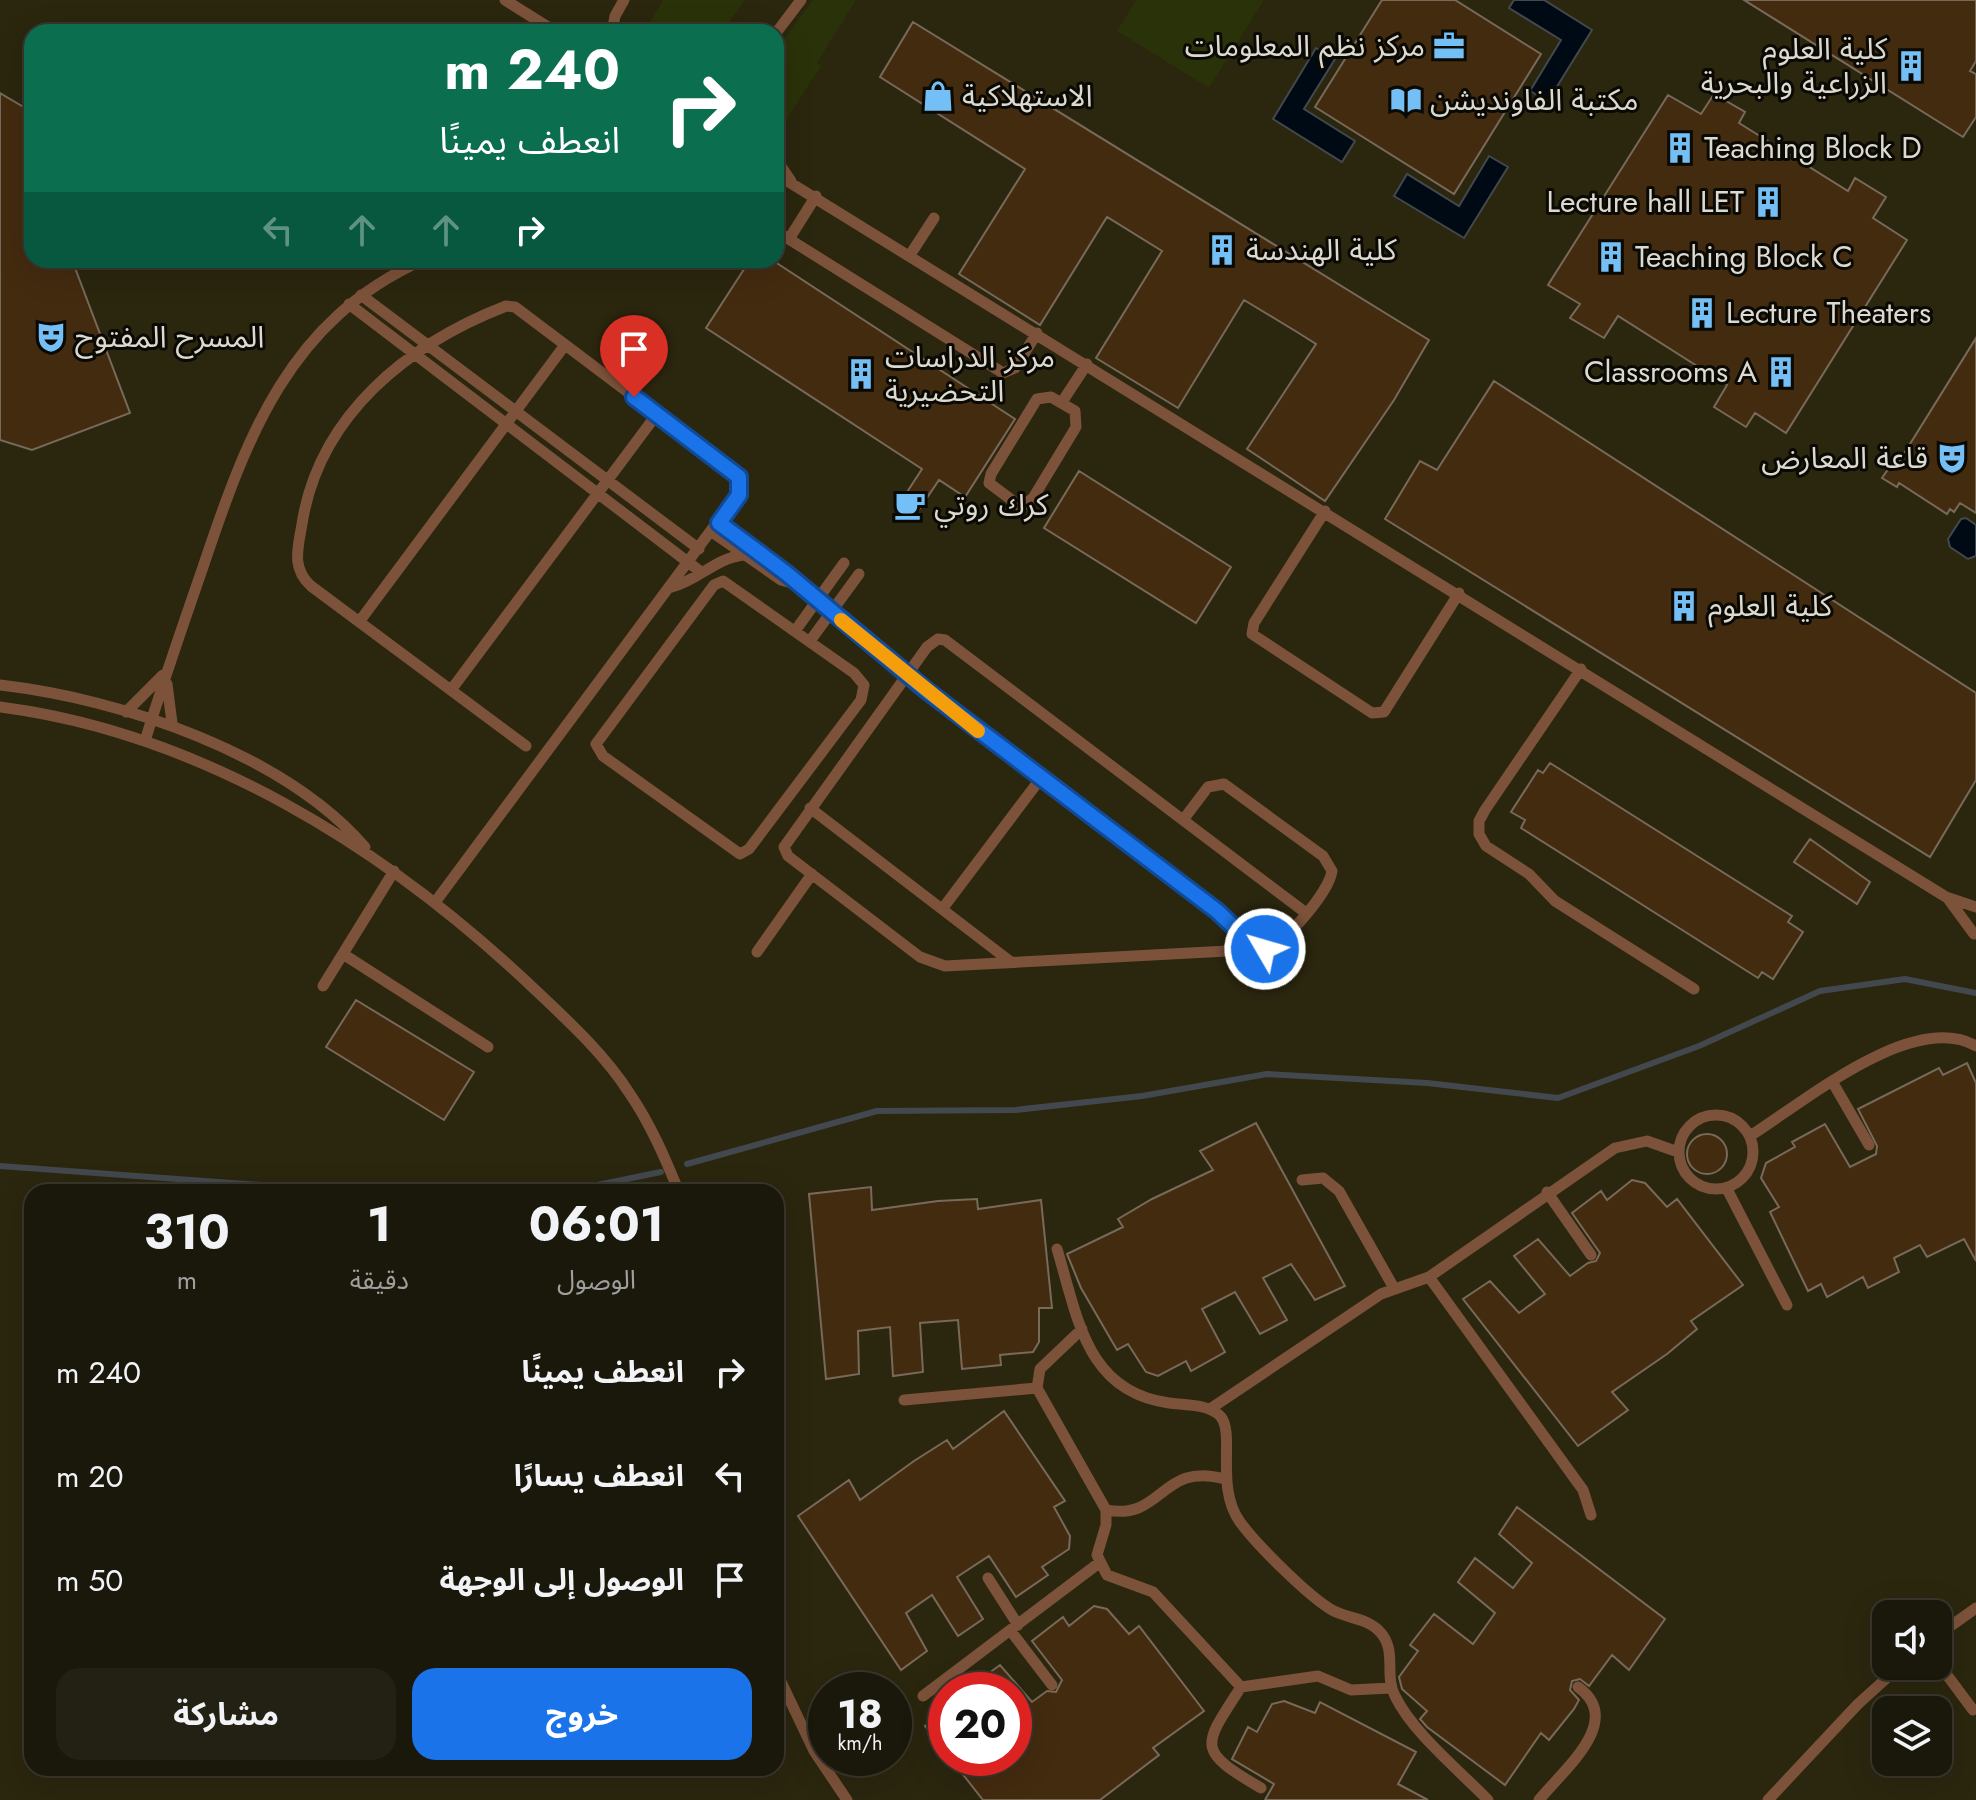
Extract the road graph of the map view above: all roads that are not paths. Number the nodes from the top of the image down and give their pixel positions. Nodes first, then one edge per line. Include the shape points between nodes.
1 (505, 0) edge
2 (624, 0) edge
3 (801, 0) edge
4 (543, 24) edge
5 (614, 24) edge
6 (783, 24) edge
7 (784, 170) edge
8 (784, 178) edge
9 (792, 181) junction
10 (816, 196) junction
11 (934, 218) dead end
12 (784, 236) edge
13 (789, 239) junction
14 (910, 255) junction
15 (405, 268) edge
16 (361, 295) junction
17 (349, 304) junction
18 (1037, 333) junction
19 (426, 344) junction
20 (565, 345) junction
21 (414, 352) junction
22 (1087, 364) junction
23 (1062, 402) junction
24 (516, 411) junction
25 (657, 414) junction
26 (506, 423) junction
27 (608, 480) junction
28 (598, 493) junction
29 (1325, 511) junction
30 (715, 528) junction
31 (699, 549) junction
32 (744, 555) junction
33 (689, 563) junction
34 (844, 563) dead end
35 (701, 572) junction
36 (859, 574) dead end
37 (795, 585) junction
38 (672, 587) junction
39 (1459, 593) junction
40 (817, 601) junction
41 (831, 612) junction
42 (359, 622) junction
43 (795, 631) junction
44 (810, 641) junction
45 (168, 668) junction
46 (1581, 669) junction
47 (907, 675) junction
48 (0, 685) edge
49 (451, 690) junction
50 (0, 707) edge
51 (126, 712) junction
52 (152, 718) junction
53 (172, 723) junction
54 (145, 741) junction
55 (526, 746) dead end
56 (1041, 778) junction
57 (810, 808) junction
58 (1183, 820) junction
59 (370, 854) junction
60 (394, 871) junction
61 (812, 874) junction
62 (1946, 897) junction
63 (436, 901) junction
64 (1976, 907) edge
65 (943, 908) junction
66 (1306, 913) junction
67 (1975, 933) edge
68 (1257, 949) junction
69 (757, 952) dead end
70 (343, 954) junction
71 (1011, 962) junction
72 (323, 986) dead end
73 (1694, 989) dead end
74 (1976, 1046) edge
75 (488, 1047) dead end
76 (1833, 1083) junction
77 (1750, 1136) junction
78 (1869, 1145) dead end
79 (1678, 1152) junction
80 (1302, 1180) dead end
81 (676, 1184) edge
82 (1727, 1189) junction
83 (1547, 1192) junction
84 (1057, 1249) dead end
85 (1591, 1255) dead end
86 (1429, 1277) junction
87 (1394, 1288) junction
88 (1787, 1305) dead end
89 (1082, 1329) junction
90 (1037, 1388) junction
91 (904, 1400) dead end
92 (1210, 1409) junction
93 (1225, 1479) junction
94 (1106, 1510) junction
95 (1591, 1515) dead end
96 (1099, 1563) junction
97 (988, 1578) dead end
98 (1976, 1608) edge
99 (1952, 1625) edge
100 (1014, 1628) junction
101 (1885, 1680) edge
102 (1951, 1680) edge
103 (1052, 1685) dead end
104 (1241, 1687) junction
105 (1578, 1687) dead end
106 (784, 1688) edge
107 (1391, 1688) junction
108 (923, 1696) dead end
109 (1973, 1710) dead end
110 (1261, 1788) dead end
111 (847, 1800) edge
112 (1488, 1800) edge
113 (1539, 1800) edge
114 (1768, 1800) edge

1 - 4 lane
2 - 5 lane
3 - 6 lane
7 - 9 lane
8 - 9 lane
9 - 10 lane
10 - 13 lane
10 - 14 lane
11 - 14 lane
12 - 13 lane
13 - 18 lane via 1003,373 1015,368
14 - 18 lane
15 - 16 lane
16 - 17 lane
16 - 19 lane
17 - 21 lane
17 - 45 lane via 308,345 248,441
18 - 22 lane
19 - 20 lane via 506,306 515,307
19 - 21 lane
19 - 24 lane
20 - 24 lane
20 - 25 lane
21 - 26 lane
21 - 42 lane via 342,424 316,466 303,517 299,571
22 - 23 lane
22 - 29 lane
23 - 23 lane via 1037,399 991,474 994,490 1021,507 1028,505 1076,427 1075,411
24 - 26 lane
24 - 27 lane
25 - 27 lane
25 - 30 lane via 739,477 739,495
26 - 28 lane
26 - 42 lane
27 - 28 lane
27 - 31 lane
28 - 33 lane
28 - 49 lane
29 - 39 lane
29 - 39 lane via 1252,634 1372,713 1384,712
30 - 31 lane
30 - 32 lane
30 - 37 lane via 786,573
31 - 33 lane
32 - 35 lane via 725,558
32 - 37 lane
33 - 35 lane
33 - 38 lane
34 - 40 lane
35 - 38 lane
36 - 41 lane
37 - 40 lane
38 - 63 lane
39 - 46 lane
40 - 41 lane
40 - 43 lane
41 - 44 lane
41 - 47 lane
42 - 49 lane
43 - 44 lane
43 - 44 lane via 727,581 718,582 600,735 597,749 730,850 745,853 863,693 860,678
45 - 51 lane
45 - 52 lane
45 - 53 lane
46 - 62 lane
46 - 73 lane via 1485,810 1479,834 1486,846 1529,874 1555,901
47 - 56 lane
47 - 57 lane
47 - 58 lane via 931,642 945,640
48 - 51 lane
49 - 55 lane
50 - 54 lane
51 - 52 lane
52 - 53 lane
52 - 54 lane
53 - 59 lane via 304,793
54 - 59 lane via 232,778
56 - 65 lane
56 - 68 lane via 1217,911
57 - 61 lane via 784,847
57 - 65 lane
58 - 66 lane
58 - 66 lane via 1208,787 1224,784 1323,856 1331,879
59 - 60 lane
60 - 63 lane
60 - 70 lane
61 - 69 lane
61 - 71 lane via 927,962
62 - 64 lane
62 - 67 lane
63 - 81 lane via 595,1048 630,1094
65 - 71 lane
66 - 68 lane via 1281,941
68 - 71 lane
70 - 72 lane
70 - 75 lane
74 - 76 lane via 1953,1038 1916,1039 1897,1044
76 - 77 lane
76 - 78 lane
77 - 79 lane via 1729,1117 1701,1118 1681,1137
77 - 82 lane via 1753,1162 1747,1174
79 - 82 lane via 1680,1165 1699,1186
79 - 83 lane via 1663,1144 1631,1142
80 - 87 lane via 1323,1178 1339,1191
82 - 88 lane
83 - 85 lane
83 - 86 lane
84 - 89 lane
86 - 87 lane
86 - 95 lane via 1583,1490
87 - 92 lane
89 - 90 lane via 1040,1369
89 - 92 lane via 1107,1374 1125,1392 1149,1401
90 - 91 lane
90 - 94 lane
92 - 93 lane via 1226,1427
93 - 94 lane via 1187,1475 1134,1511
93 - 107 lane via 1233,1510 1251,1537 1327,1607 1379,1630 1391,1653
94 - 96 lane via 1097,1547
96 - 100 lane
96 - 104 lane via 1118,1581 1153,1592
97 - 100 lane
98 - 99 lane
100 - 103 lane
100 - 108 lane
101 - 114 lane
102 - 109 lane
104 - 107 lane via 1318,1676 1351,1690
104 - 110 lane via 1212,1733 1211,1746 1215,1758
105 - 113 lane via 1591,1696 1598,1711 1596,1727
106 - 111 lane via 814,1751
107 - 112 lane via 1406,1714

